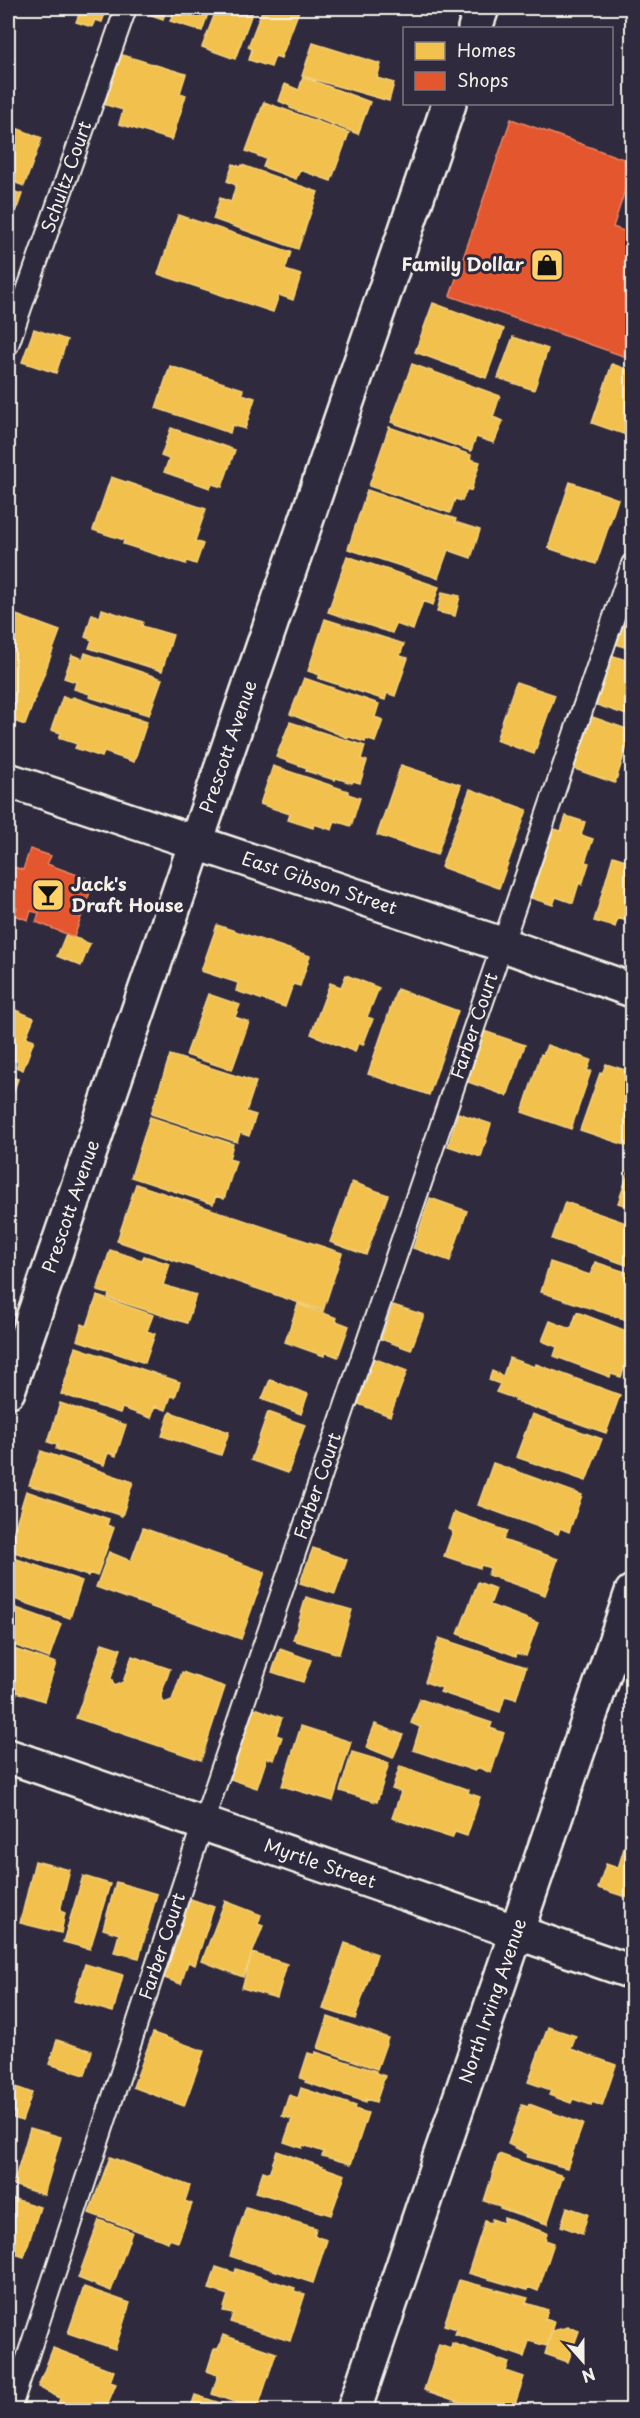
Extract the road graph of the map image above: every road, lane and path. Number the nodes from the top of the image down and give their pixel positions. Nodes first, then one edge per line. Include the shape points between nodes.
1 (126, 8) edge
2 (482, 8) edge
3 (475, 27) edge
4 (449, 105) edge
5 (8, 345) edge
6 (633, 564) edge
7 (8, 780) edge
8 (195, 844) junction
9 (501, 944) junction
10 (633, 990) edge
11 (8, 1391) edge
12 (633, 1592) edge
13 (8, 1756) edge
14 (203, 1823) junction
15 (518, 1931) junction
16 (633, 1972) edge
17 (10, 2410) edge
18 (354, 2410) edge

1 - 5 lane, Schultz Court
2 - 3 street
4 - 8 street, Prescott Avenue
6 - 9 lane, Farber Court
7 - 8 street, East Gibson Street
8 - 9 street, East Gibson Street
8 - 11 street, Prescott Avenue
9 - 10 street, East Gibson Street
9 - 14 lane, Farber Court
12 - 15 street, North Irving Avenue
13 - 14 street, Myrtle Street
14 - 15 street, Myrtle Street
14 - 17 lane, Farber Court
15 - 16 street, Myrtle Street
15 - 18 street, North Irving Avenue

